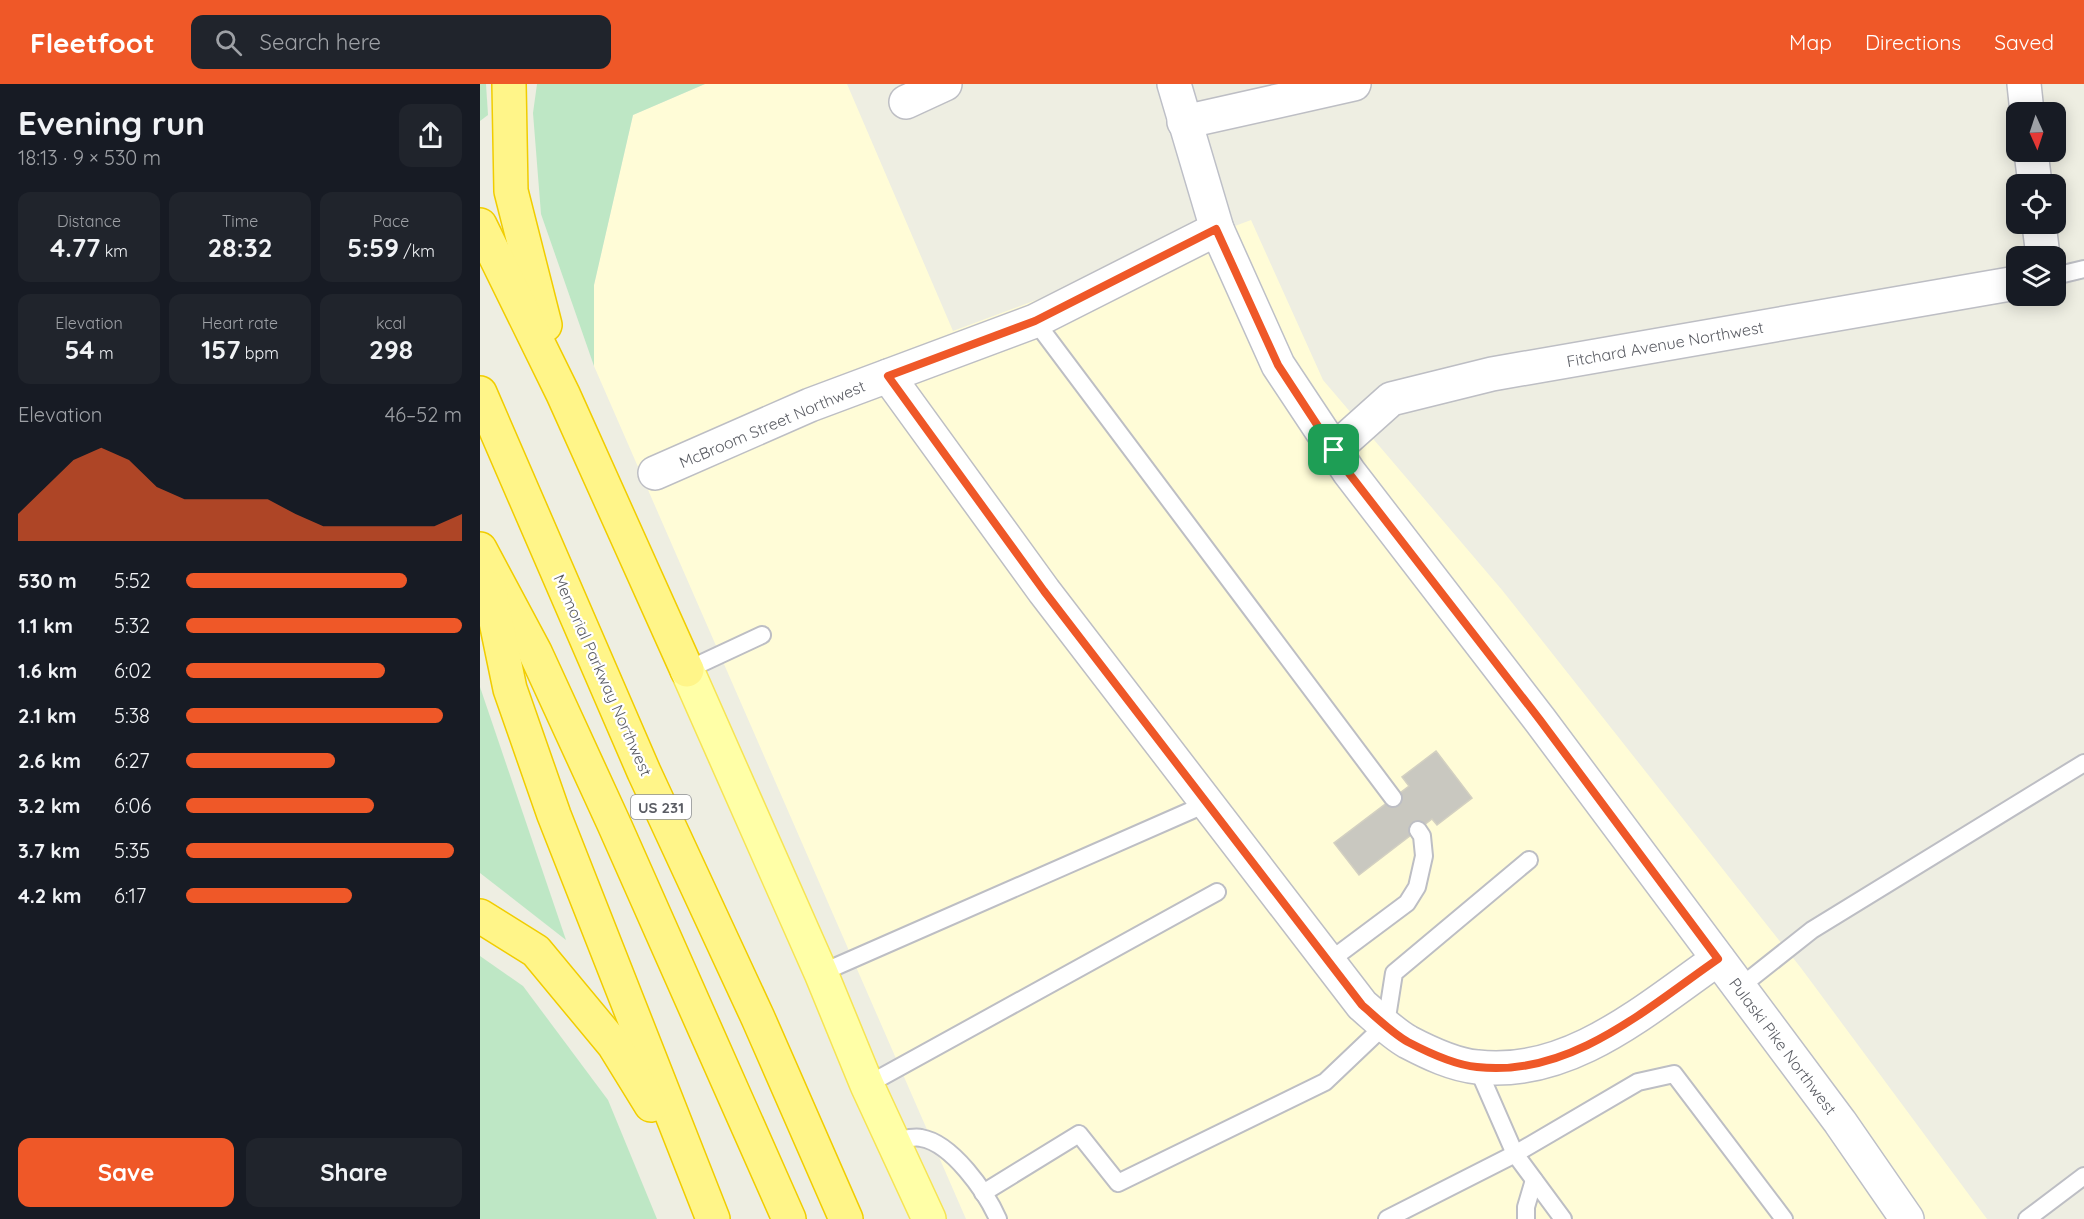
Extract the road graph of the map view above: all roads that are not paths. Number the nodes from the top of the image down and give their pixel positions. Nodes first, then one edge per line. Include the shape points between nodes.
1 (509, 84) edge
2 (945, 84) edge
3 (1174, 84) edge
4 (1354, 84) edge
5 (2024, 84) edge
6 (906, 102) dead end
7 (2026, 102) edge
8 (1184, 122) junction
9 (480, 225) edge
10 (1216, 229) junction
11 (2084, 269) edge
12 (2066, 273) edge
13 (2006, 285) edge
14 (1035, 321) junction
15 (888, 376) junction
16 (480, 393) edge
17 (563, 394) junction
18 (1334, 450) junction
19 (655, 473) dead end
20 (481, 552) edge
21 (762, 635) dead end
22 (687, 670) junction
23 (2084, 763) edge
24 (1393, 798) dead end
25 (1206, 804) junction
26 (1418, 830) dead end
27 (1529, 860) dead end
28 (1217, 892) dead end
29 (480, 916) edge
30 (1718, 959) junction
31 (1328, 962) junction
32 (822, 973) junction
33 (1740, 987) junction
34 (1386, 1024) junction
35 (1477, 1067) junction
36 (867, 1085) junction
37 (893, 1141) junction
38 (1515, 1154) junction
39 (695, 1175) junction
40 (2084, 1176) edge
41 (1534, 1180) junction
42 (983, 1193) junction
43 (713, 1219) edge
44 (789, 1219) edge
45 (846, 1219) edge
46 (929, 1219) edge
47 (998, 1219) edge
48 (1387, 1219) edge
49 (1526, 1219) edge
50 (1563, 1219) edge
51 (1784, 1219) edge
52 (1907, 1219) edge
53 (2027, 1219) edge

1 - 17 highway via 511,191
2 - 6 street
3 - 8 street, Pulaski Pike Northwest
4 - 8 street
5 - 7 street
8 - 10 street, Pulaski Pike Northwest
9 - 17 highway
10 - 14 street, McBroom Street Northwest
10 - 18 street, Pulaski Pike Northwest via 1278,365
11 - 12 lane
13 - 18 street, Fitchard Avenue Northwest via 1492,374 1391,399
14 - 15 street, McBroom Street Northwest
14 - 24 lane
15 - 19 street, McBroom Street Northwest via 810,405
15 - 25 street via 1044,591
16 - 45 highway, Memorial Parkway Northwest / US 231 via 644,772
17 - 22 highway
18 - 30 street, Pulaski Pike Northwest
20 - 39 highway via 510,689 554,815
20 - 44 highway, US 231 via 535,652
21 - 22 lane
22 - 32 main road
23 - 33 lane via 1812,930
25 - 31 street
25 - 32 lane
26 - 31 lane via 1424,856 1417,887 1407,903
27 - 34 lane via 1394,973
28 - 36 lane
29 - 39 highway via 536,951 607,1037
30 - 33 street, Pulaski Pike Northwest
30 - 35 street via 1599,1041 1532,1066
31 - 34 street via 1362,1005
32 - 36 main road
33 - 52 street, Pulaski Pike Northwest
34 - 35 street via 1406,1041 1453,1062
34 - 42 lane via 1325,1082 1118,1183 1079,1134
35 - 38 lane
36 - 37 main road
37 - 42 lane via 921,1138 944,1148
37 - 46 main road
38 - 41 lane
38 - 48 lane
38 - 51 lane via 1638,1082 1674,1074
39 - 43 highway
40 - 53 lane
41 - 49 lane
41 - 50 lane
42 - 47 lane

